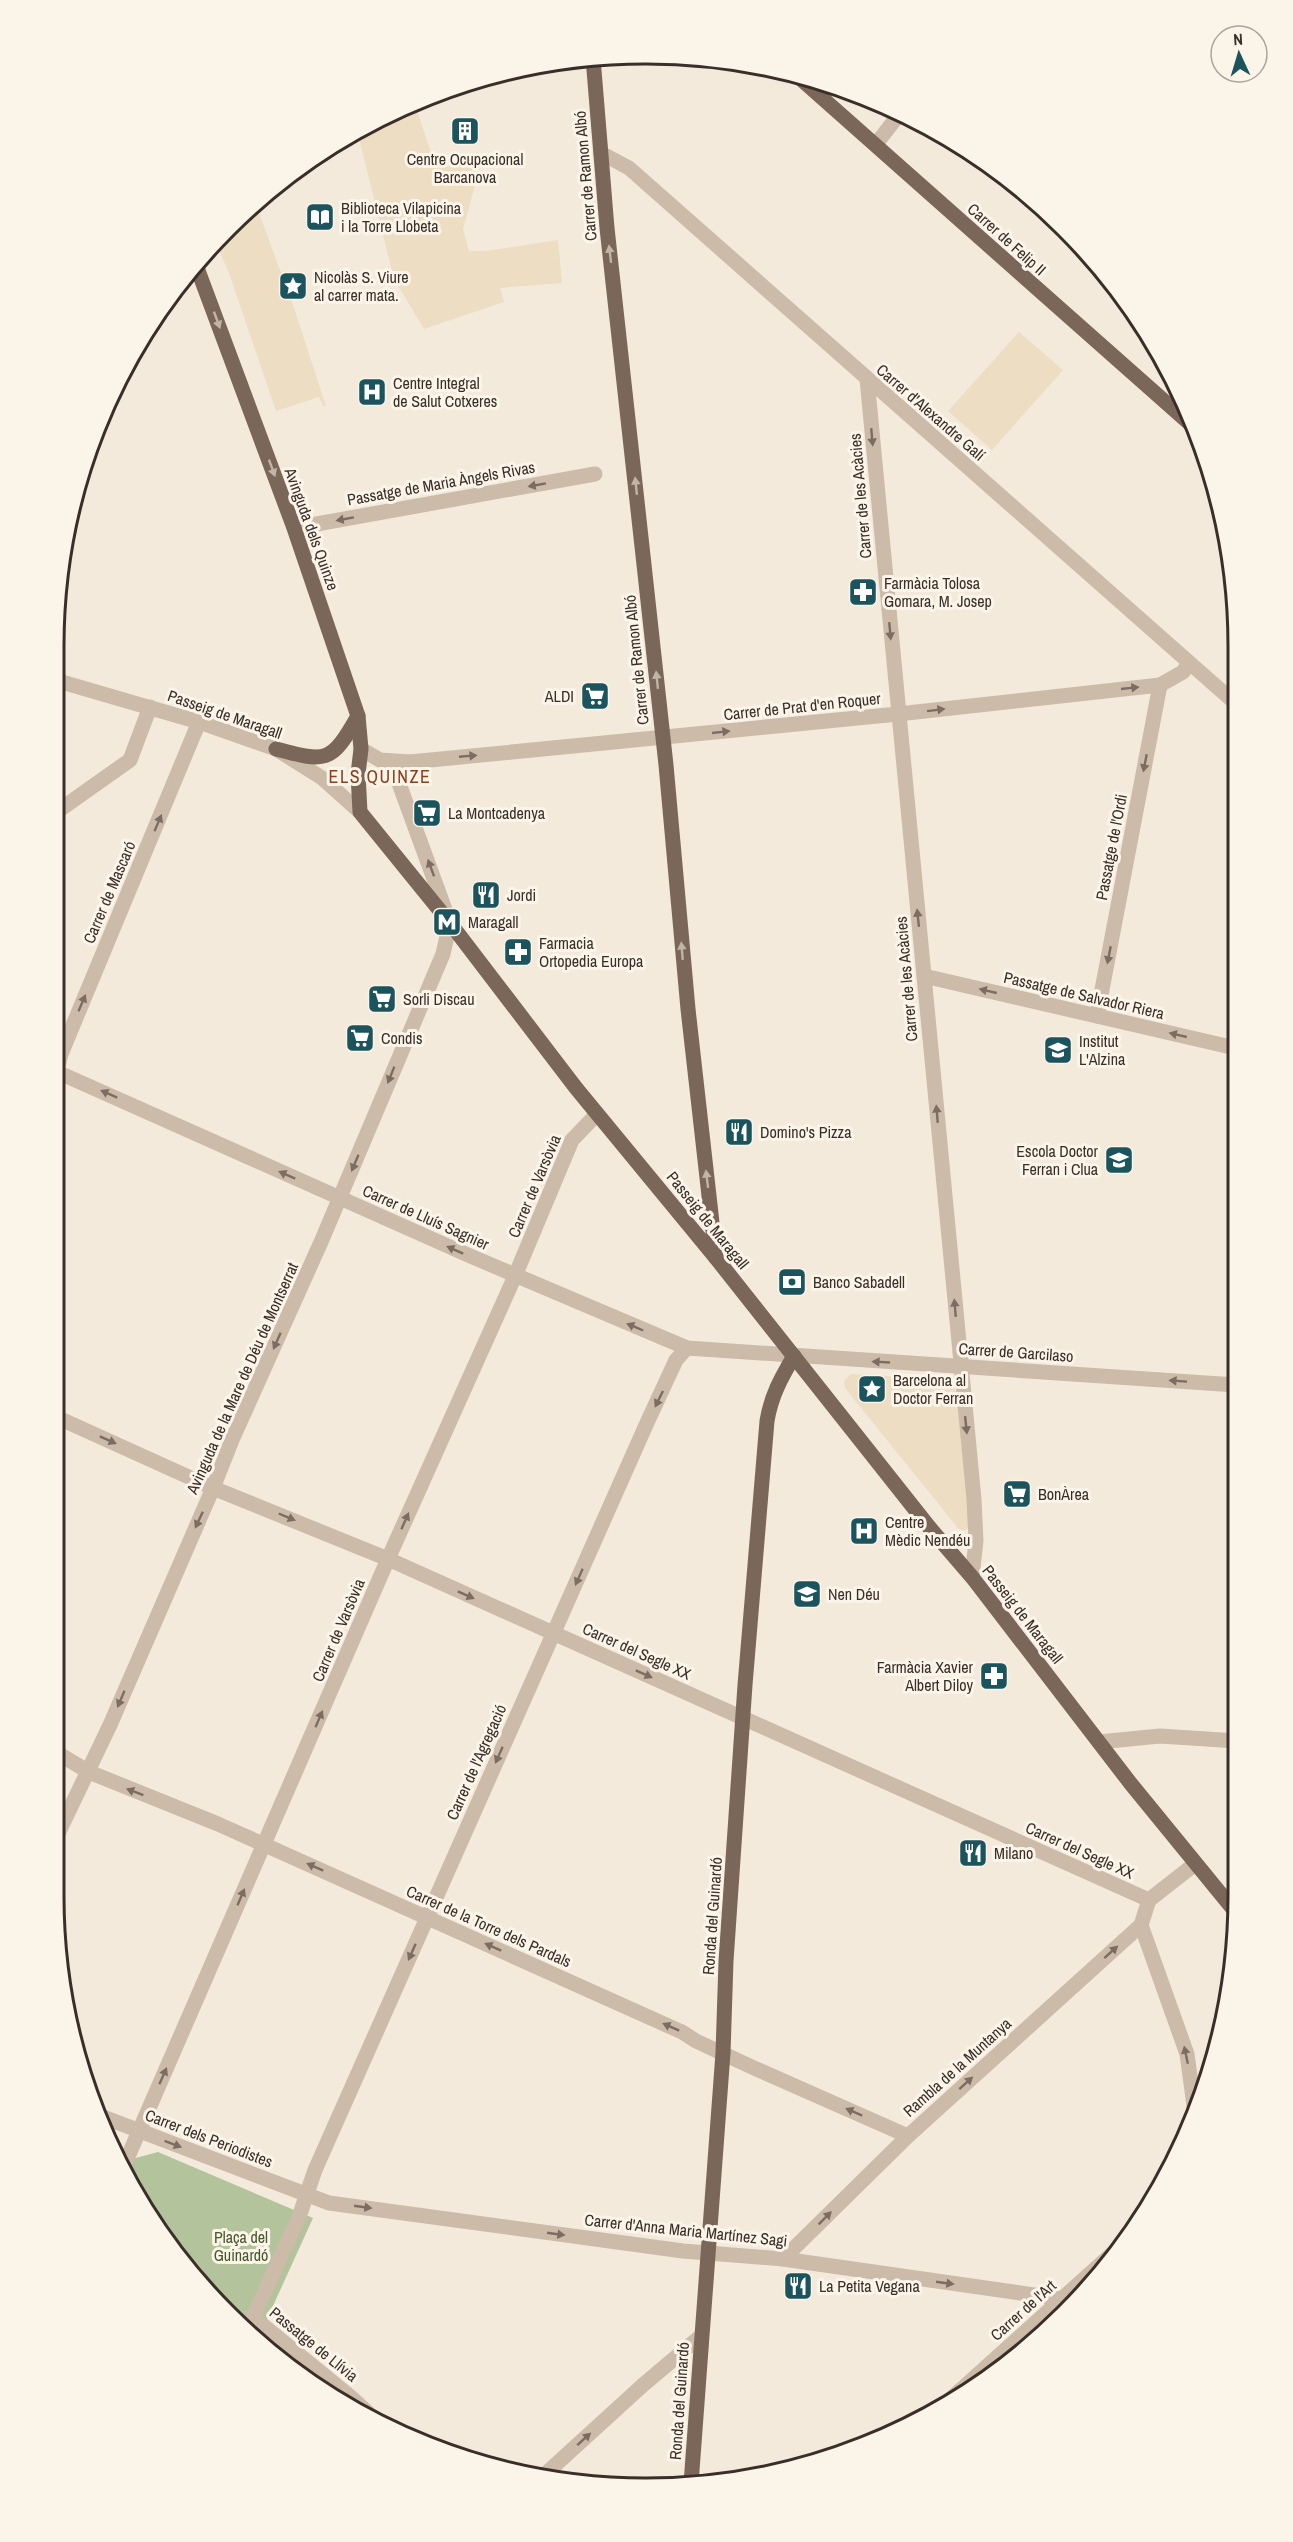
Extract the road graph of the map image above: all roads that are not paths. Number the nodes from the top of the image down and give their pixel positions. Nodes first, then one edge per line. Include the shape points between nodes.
1 (594, 67) edge
2 (812, 88) edge
3 (894, 121) edge
4 (876, 144) junction
5 (601, 153) junction
6 (199, 275) edge
7 (867, 379) junction
8 (1180, 415) edge
9 (595, 474) dead end
10 (294, 528) junction
11 (1189, 663) junction
12 (64, 683) edge
13 (1160, 685) junction
14 (1228, 697) edge
15 (150, 707) junction
16 (898, 714) junction
17 (358, 717) junction
18 (199, 722) junction
19 (663, 738) junction
20 (276, 749) junction
21 (361, 749) junction
22 (410, 762) junction
23 (64, 807) edge
24 (360, 812) junction
25 (450, 923) junction
26 (924, 976) junction
27 (1097, 1016) junction
28 (1228, 1046) edge
29 (64, 1047) edge
30 (64, 1077) edge
31 (597, 1114) junction
32 (340, 1199) junction
33 (716, 1258) junction
34 (515, 1276) junction
35 (687, 1348) junction
36 (794, 1356) junction
37 (960, 1367) junction
38 (1228, 1384) edge
39 (64, 1421) edge
40 (213, 1488) junction
41 (388, 1559) junction
42 (972, 1576) junction
43 (553, 1634) junction
44 (743, 1719) junction
45 (1228, 1740) edge
46 (1099, 1742) junction
47 (64, 1757) edge
48 (89, 1772) junction
49 (64, 1822) edge
50 (264, 1844) junction
51 (1195, 1864) junction
52 (1149, 1900) junction
53 (1228, 1903) edge
54 (427, 1918) junction
55 (1141, 1925) junction
56 (723, 2053) junction
57 (1193, 2097) edge
58 (110, 2119) edge
59 (138, 2130) junction
60 (908, 2136) junction
61 (127, 2157) edge
62 (306, 2195) junction
63 (708, 2253) junction
64 (783, 2259) junction
65 (1079, 2284) edge
66 (1062, 2300) junction
67 (701, 2336) junction
68 (985, 2368) edge
69 (340, 2390) edge
70 (551, 2469) edge
71 (692, 2475) edge

1 - 5 main road, Carrer de Ramon Albó
2 - 4 main road, Carrer de Felip II
3 - 4 street
4 - 8 main road, Carrer de Felip II
5 - 7 street, Carrer d'Alexandre Galí via 629,168
19 -> 5 main road, Carrer de Ramon Albó
6 -> 10 main road, Avinguda dels Quinze
7 - 11 street, Carrer d'Alexandre Galí
7 -> 16 street, Carrer de les Acàcies
9 -> 10 street, Passatge de Maria Àngels Rivas
10 - 17 main road, Avinguda dels Quinze
11 - 13 street, Carrer de Prat d'en Roquer via 1183,672
11 - 14 street, Carrer d'Alexandre Galí
12 - 15 street, Passeig de Maragall
16 -> 13 street, Carrer de Prat d'en Roquer
13 -> 27 street, Passatge de l'Ordi
15 - 18 street, Passeig de Maragall
15 - 23 street via 130,760
19 -> 16 street, Carrer de Prat d'en Roquer
26 -> 16 street, Carrer de les Acàcies
17 - 20 main road via 340,745 324,756 309,758
17 - 21 main road, Avinguda dels Quinze
18 - 20 street, Passeig de Maragall
29 -> 18 street, Carrer de Mascaró
22 -> 19 street, Carrer de Prat d'en Roquer
33 -> 19 main road, Carrer de Ramon Albó
20 - 24 street, Passeig de Maragall via 322,778
21 - 22 street, Carrer de Prat d'en Roquer via 380,760
21 - 24 main road, Avinguda dels Quinze
25 -> 22 street via 398,778 400,768
24 - 25 main road, Passeig de Maragall
25 - 31 main road, Passeig de Maragall
25 -> 32 street, Avinguda de la Mare de Déu de Montserrat via 437,969
27 -> 26 street, Passatge de Salvador Riera
37 -> 26 street, Carrer de les Acàcies
28 -> 27 street, Passatge de Salvador Riera
32 -> 30 street, Carrer de Lluís Sagnier
31 - 33 main road, Passeig de Maragall
31 - 34 street, Carrer de Varsòvia via 572,1140
34 -> 32 street, Carrer de Lluís Sagnier
32 -> 40 street, Avinguda de la Mare de Déu de Montserrat
33 - 36 main road, Passeig de Maragall
35 -> 34 street, Carrer de Lluís Sagnier
41 -> 34 street, Carrer de Varsòvia
35 - 36 street, Carrer de Lluís Sagnier
35 -> 43 street, Carrer de l'Agregació via 676,1360
37 -> 36 street, Carrer de Garcilaso
36 - 42 main road, Passeig de Maragall
36 - 44 main road, Ronda del Guinardó via 777,1385 767,1422
38 -> 37 street, Carrer de Garcilaso
37 -> 42 street, Carrer de les Acàcies via 976,1531
39 -> 40 street, Carrer del Segle XX
40 -> 41 street, Carrer del Segle XX
40 -> 48 street, Avinguda de la Mare de Déu de Montserrat
41 -> 43 street, Carrer del Segle XX
50 -> 41 street, Carrer de Varsòvia
42 - 46 main road, Passeig de Maragall
43 -> 44 street, Carrer del Segle XX
43 -> 54 street, Carrer de l'Agregació
44 - 52 street, Carrer del Segle XX
44 - 56 main road, Ronda del Guinardó
45 - 46 street via 1160,1736
46 - 51 main road, Passeig de Maragall
47 - 48 street, Carrer de la Torre dels Pardals
48 - 49 street, Avinguda de la Mare de Déu de Montserrat
50 -> 48 street, Carrer de la Torre dels Pardals
54 -> 50 street, Carrer de la Torre dels Pardals
59 -> 50 street, Carrer de Varsòvia
51 - 52 street
51 - 53 main road, Passeig de Maragall
52 - 55 street
56 -> 54 street, Carrer de la Torre dels Pardals
54 -> 62 street, Carrer de l'Agregació
57 -> 55 street via 1186,2054
60 -> 55 street, Rambla de la Muntanya
60 -> 56 street, Carrer de la Torre dels Pardals
56 - 63 main road, Ronda del Guinardó
58 - 59 street, Carrer dels Periodistes
59 - 61 street, Carrer de Varsòvia
59 -> 62 street, Carrer dels Periodistes
64 -> 60 street, Rambla de la Muntanya
62 -> 63 street, Carrer d'Anna Maria Martínez Sagi via 329,2203
62 - 69 street, Passatge de Llívia via 254,2317
63 - 64 street, Carrer d'Anna Maria Martínez Sagi
63 - 67 main road, Ronda del Guinardó
64 -> 66 street, Carrer d'Anna Maria Martínez Sagi
65 - 66 street, Carrer de l'Art
66 - 68 street, Carrer de l'Art
70 -> 67 street
67 - 71 main road, Ronda del Guinardó

